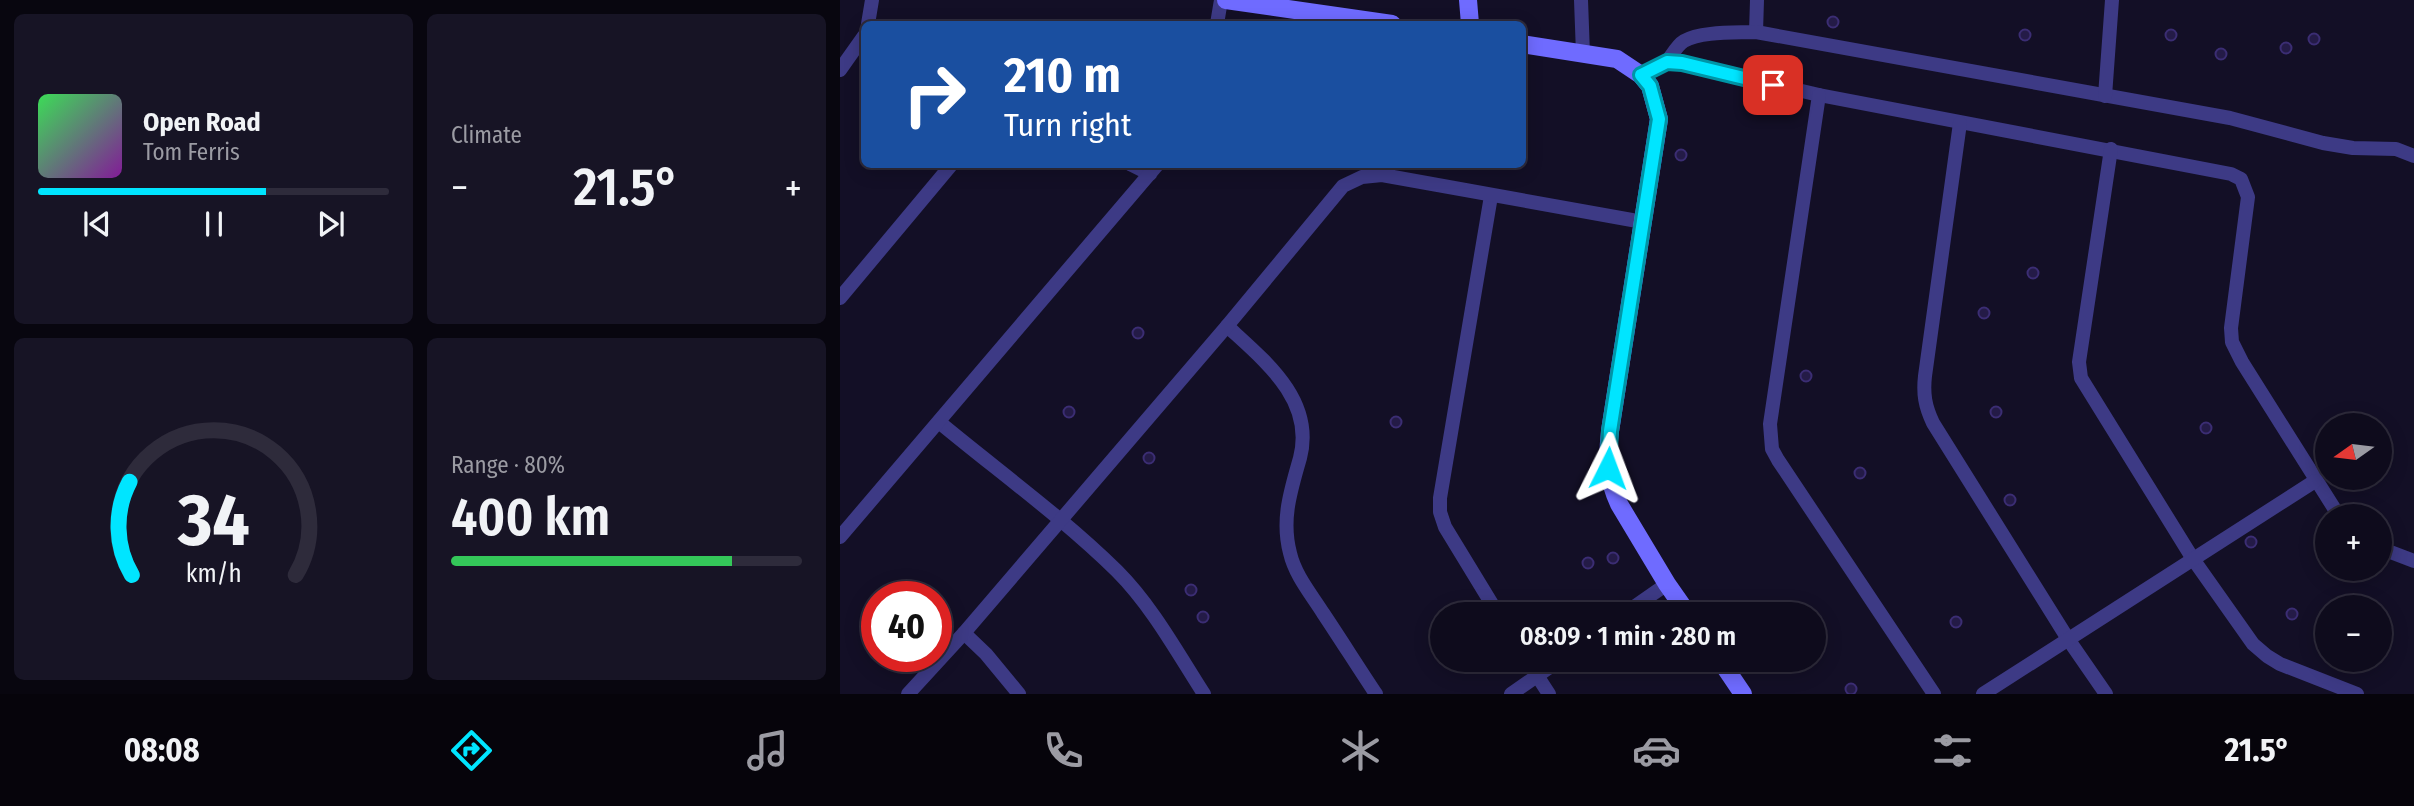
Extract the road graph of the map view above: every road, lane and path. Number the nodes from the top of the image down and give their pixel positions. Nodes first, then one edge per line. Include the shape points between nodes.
1 (872, 0) edge
2 (1223, 0) edge
3 (1468, 0) edge
4 (1581, 0) edge
5 (1757, 0) edge
6 (2112, 0) edge
7 (868, 21) edge
8 (1218, 21) edge
9 (1371, 21) edge
10 (1470, 21) edge
11 (1756, 32) junction
12 (861, 40) edge
13 (1526, 45) edge
14 (1583, 54) junction
15 (1667, 62) junction
16 (840, 70) edge
17 (1641, 75) junction
18 (1819, 95) junction
19 (2105, 96) junction
20 (1960, 123) junction
21 (2111, 149) junction
22 (2414, 156) edge
23 (948, 168) edge
24 (1154, 169) edge
25 (1491, 196) junction
26 (1643, 222) junction
27 (840, 298) edge
28 (1227, 326) junction
29 (939, 422) junction
30 (2315, 481) joint
31 (1060, 521) junction
32 (840, 537) edge
33 (2392, 553) edge
34 (2193, 559) junction
35 (2414, 561) edge
36 (1667, 584) junction
37 (1492, 602) edge
38 (1641, 602) edge
39 (1680, 602) edge
40 (964, 633) junction
41 (2068, 639) junction
42 (1534, 672) edge
43 (1543, 672) edge
44 (1728, 672) edge
45 (1537, 676) junction
46 (908, 694) edge
47 (1018, 694) edge
48 (1204, 694) edge
49 (1376, 694) edge
50 (1511, 694) edge
51 (1549, 694) edge
52 (1743, 694) edge
53 (1934, 694) edge
54 (1983, 694) edge
55 (2106, 694) edge
56 (2357, 694) edge

1 - 7 street
2 - 8 street
2 - 9 street
3 - 10 street
4 - 14 street
5 - 11 street
6 - 19 street
11 - 15 street via 1690,38 1681,42
11 - 19 street
12 - 16 street
13 - 14 street
14 - 17 street via 1617,60
15 - 17 street
15 - 18 street
17 - 26 street via 1650,86 1659,119
18 - 20 street
18 - 53 street via 1770,437 1777,460
19 - 22 street via 2230,118 2323,143 2396,149
20 - 21 street
20 - 41 street via 1925,376 1925,407
21 - 30 street via 2241,179 2248,197 2232,342
21 - 34 street via 2079,362 2081,379
23 - 27 street
24 - 29 street
25 - 26 street
25 - 28 street via 1382,175 1352,181 1336,194
25 - 37 street via 1440,512
26 - 36 street via 1608,468 1619,504
28 - 31 street
28 - 49 street via 1271,366 1293,396 1303,436 1286,507 1290,555
29 - 31 street
29 - 32 street
30 - 34 street
31 - 40 street
31 - 48 street via 1118,571
33 - 35 street
34 - 41 street
34 - 56 street via 2253,644 2267,656
36 - 38 street
36 - 39 street
40 - 46 street
40 - 47 street
41 - 54 street
41 - 55 street
42 - 45 street
43 - 45 street
44 - 52 street
45 - 50 street
45 - 51 street

